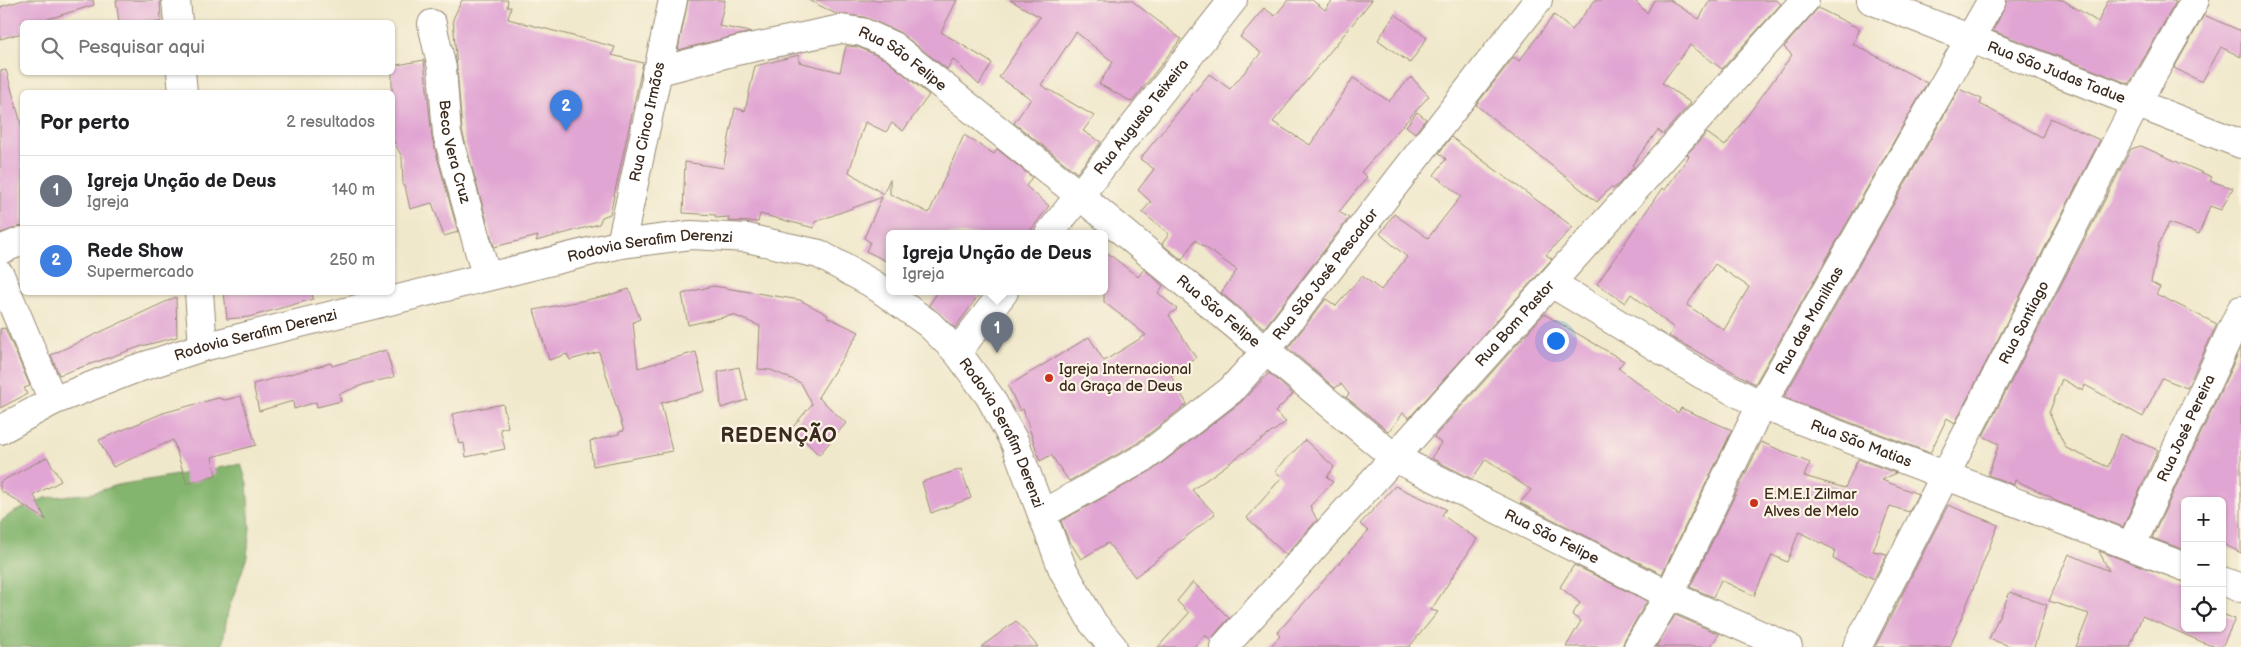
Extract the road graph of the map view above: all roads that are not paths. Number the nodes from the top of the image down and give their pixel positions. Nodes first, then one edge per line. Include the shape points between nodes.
1 (176, 0) edge
2 (673, 0) edge
3 (1233, 0) edge
4 (1538, 0) edge
5 (1805, 0) edge
6 (1872, 0) edge
7 (1992, 0) edge
8 (2195, 0) edge
9 (178, 20) edge
10 (432, 24) dead end
11 (1970, 39) junction
12 (656, 72) junction
13 (181, 75) edge
14 (183, 90) edge
15 (2136, 104) junction
16 (2241, 144) edge
17 (1079, 195) junction
18 (1052, 230) edge
19 (20, 242) edge
20 (622, 244) junction
21 (0, 250) edge
22 (0, 275) edge
23 (488, 276) junction
24 (1553, 284) junction
25 (886, 293) edge
26 (199, 295) edge
27 (888, 295) edge
28 (1002, 295) edge
29 (2241, 310) edge
30 (203, 347) junction
31 (957, 352) junction
32 (1265, 352) junction
33 (53, 401) junction
34 (1761, 405) junction
35 (0, 430) edge
36 (1395, 458) junction
37 (1946, 475) junction
38 (1042, 514) junction
39 (2131, 546) junction
40 (2181, 565) edge
41 (2226, 582) edge
42 (2241, 588) edge
43 (1669, 595) junction
44 (1112, 647) edge
45 (1224, 647) edge
46 (1638, 647) edge
47 (1788, 647) edge
48 (1857, 647) edge

1 - 9 street
2 - 12 street, Rua Cinco Irmãos
3 - 17 street, Rua Augusto Teixeira
4 - 32 street, Rua São José Pescador
5 - 24 street, Rua Bom Pastor
6 - 11 street, Rua São Judas Tadue
7 - 11 street, Rua das Manilhas
8 - 15 street, Rua Santiago
10 - 23 street, Beco Vera Cruz via 442,68 447,134
11 - 15 street, Rua São Judas Tadue
11 - 34 street, Rua das Manilhas
12 - 17 street, Rua São Felipe via 815,34 841,29 862,32 893,46
12 - 20 street, Rua Cinco Irmãos
13 - 14 street
15 - 16 street, Rua São Judas Tadue
15 - 37 street, Rua Santiago
17 - 18 street, Rua Augusto Teixeira
17 - 32 street, Rua São Felipe
19 - 21 street
20 - 23 street, Rodovia Serafim Derenzi
20 - 25 street, Rodovia Serafim Derenzi via 691,235 747,238 819,254
22 - 33 street
23 - 30 street, Rodovia Serafim Derenzi
24 - 34 street, Rua São Matias via 1702,374
24 - 36 street, Rua Bom Pastor
26 - 30 street
27 - 31 street, Rodovia Serafim Derenzi via 929,324
28 - 31 street
29 - 39 street, Rua José Pereira
30 - 33 street, Rodovia Serafim Derenzi
31 - 38 street, Rodovia Serafim Derenzi via 990,397 1011,435
32 - 36 street, Rua São Felipe
32 - 38 street, Rua São José Pescador via 1231,390 1145,457
33 - 35 street, Rodovia Serafim Derenzi
34 - 37 street, Rua São Matias
34 - 43 street, Rua das Manilhas
36 - 43 street, Rua São Felipe
36 - 45 street, Rua Bom Pastor
37 - 39 street, Rua São Matias
37 - 48 street, Rua Santiago
38 - 44 street, Rodovia Serafim Derenzi via 1062,570 1093,623
39 - 40 street, Rua São Matias
41 - 42 street
43 - 46 street, Rua das Manilhas
43 - 47 street, Rua São Felipe

